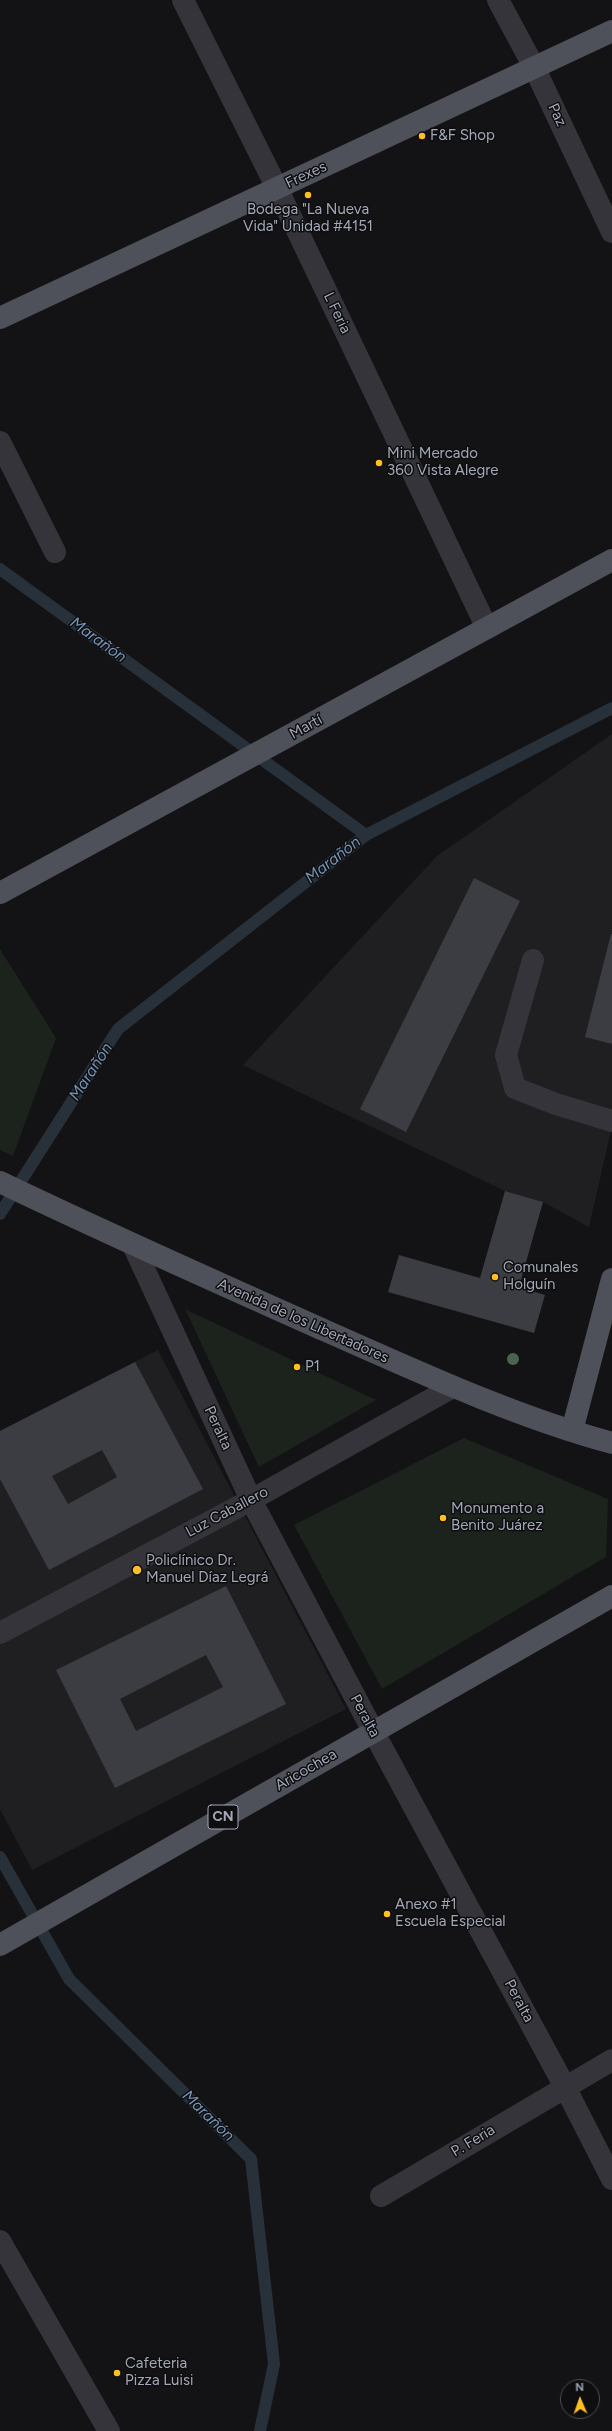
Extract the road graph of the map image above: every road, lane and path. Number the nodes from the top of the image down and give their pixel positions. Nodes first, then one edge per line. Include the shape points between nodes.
1 (183, 0) edge
2 (498, 0) edge
3 (612, 31) edge
4 (534, 67) junction
5 (277, 188) junction
6 (612, 232) edge
7 (0, 318) edge
8 (0, 442) edge
9 (55, 552) dead end
10 (612, 560) edge
11 (487, 628) junction
12 (0, 893) edge
13 (533, 960) dead end
14 (612, 1121) edge
15 (0, 1182) edge
16 (133, 1245) junction
17 (612, 1279) edge
18 (453, 1387) junction
19 (572, 1431) junction
20 (611, 1443) edge
21 (251, 1500) junction
22 (612, 1596) edge
23 (0, 1633) edge
24 (373, 1731) junction
25 (0, 1945) edge
26 (612, 2060) edge
27 (565, 2087) junction
28 (612, 2180) edge
29 (381, 2196) dead end
30 (0, 2240) edge
31 (109, 2431) edge

1 - 5 street, L Feria
2 - 4 street, Paz
3 - 4 main road, Frexes
4 - 5 main road, Frexes
4 - 6 street, Paz
5 - 7 main road, Frexes
5 - 11 street, L Feria
8 - 9 street
10 - 11 main road, Martí
11 - 12 main road, Martí
13 - 14 street via 506,1055 515,1088
15 - 16 main road, Avenida de los Libertadores
16 - 18 main road, Avenida de los Libertadores
16 - 21 street, Peralta
17 - 19 main road
18 - 19 main road, Avenida de los Libertadores
18 - 21 street, Luz Caballero
19 - 20 main road, Avenida de los Libertadores
21 - 23 street, Luz Caballero
21 - 24 street, Peralta
22 - 24 main road, Aricochea / CN
24 - 25 main road, Aricochea / CN
24 - 27 street, Peralta
26 - 27 street, P. Feria
27 - 28 street, Peralta
27 - 29 street, P. Feria
30 - 31 street

